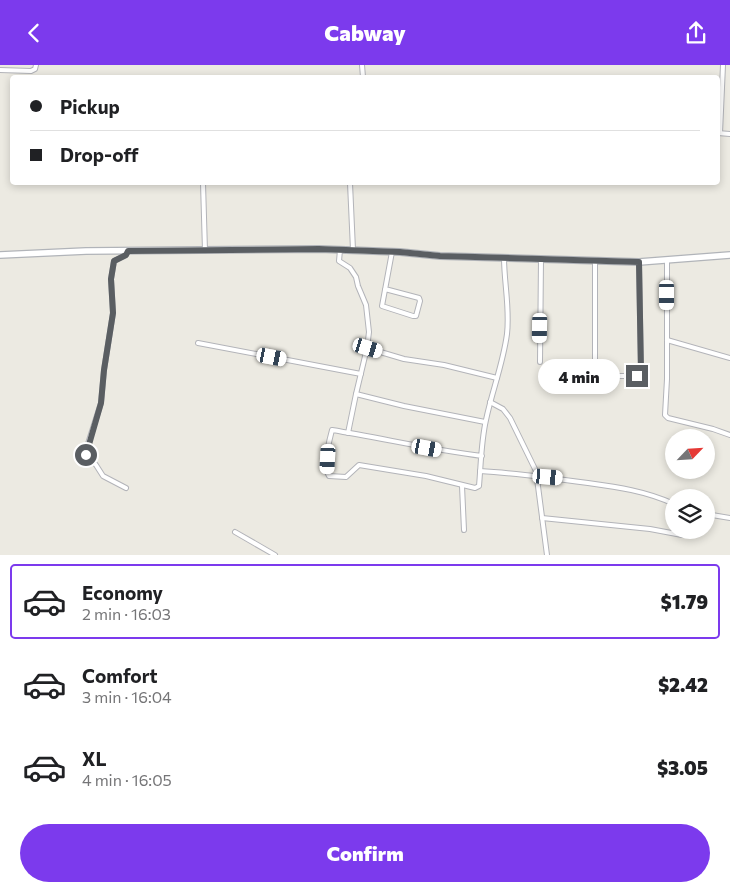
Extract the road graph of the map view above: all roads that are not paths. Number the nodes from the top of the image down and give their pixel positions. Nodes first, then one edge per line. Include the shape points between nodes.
1 (36, 65) edge
2 (723, 65) edge
3 (0, 70) edge
4 (720, 116) edge
5 (203, 185) edge
6 (350, 185) edge
7 (340, 250) junction
8 (353, 250) junction
9 (128, 251) junction
10 (205, 251) junction
11 (392, 252) junction
12 (0, 255) edge
13 (730, 255) edge
14 (504, 257) junction
15 (541, 259) junction
16 (596, 261) junction
17 (667, 261) junction
18 (639, 262) junction
19 (385, 289) junction
20 (667, 340) junction
21 (198, 343) dead end
22 (368, 348) junction
23 (730, 358) edge
24 (540, 362) dead end
25 (361, 374) junction
26 (619, 376) dead end
27 (497, 378) junction
28 (595, 379) dead end
29 (356, 394) junction
30 (490, 402) junction
31 (485, 422) junction
32 (348, 433) junction
33 (730, 435) edge
34 (482, 456) junction
35 (480, 471) junction
36 (538, 477) junction
37 (462, 486) junction
38 (126, 488) dead end
39 (665, 501) edge
40 (715, 516) edge
41 (542, 518) junction
42 (730, 518) edge
43 (464, 530) dead end
44 (235, 532) dead end
45 (665, 532) edge
46 (275, 555) edge
47 (547, 555) edge

1 - 3 street via 31,71
2 - 4 street
5 - 10 street
6 - 8 street
7 - 8 street
7 - 10 street
7 - 22 street via 339,261 354,274 366,305
8 - 11 street
9 - 10 street
9 - 12 street
9 - 38 street via 113,264 113,313 101,403 85,453 103,476
11 - 14 street
11 - 19 street
13 - 17 street
14 - 15 street
14 - 27 street via 508,313 504,352
15 - 16 street
15 - 24 street
16 - 18 street
16 - 28 street
17 - 18 street
17 - 20 street
18 - 26 street via 641,372 637,376
19 - 19 street via 383,307 416,315 419,298
20 - 23 street
20 - 33 street via 666,417
21 - 25 street
22 - 25 street
22 - 27 street via 404,359
25 - 29 street
27 - 30 street
29 - 31 street
29 - 32 street
30 - 31 street
30 - 36 street via 503,409 510,418
31 - 34 street
32 - 34 street
32 - 37 street via 332,431 328,450 329,476 346,477 360,465 431,477
34 - 35 street
35 - 36 street
35 - 37 street via 477,488
36 - 39 street via 638,492
36 - 41 street
37 - 43 street
40 - 42 street
41 - 45 street
41 - 47 street
44 - 46 street

